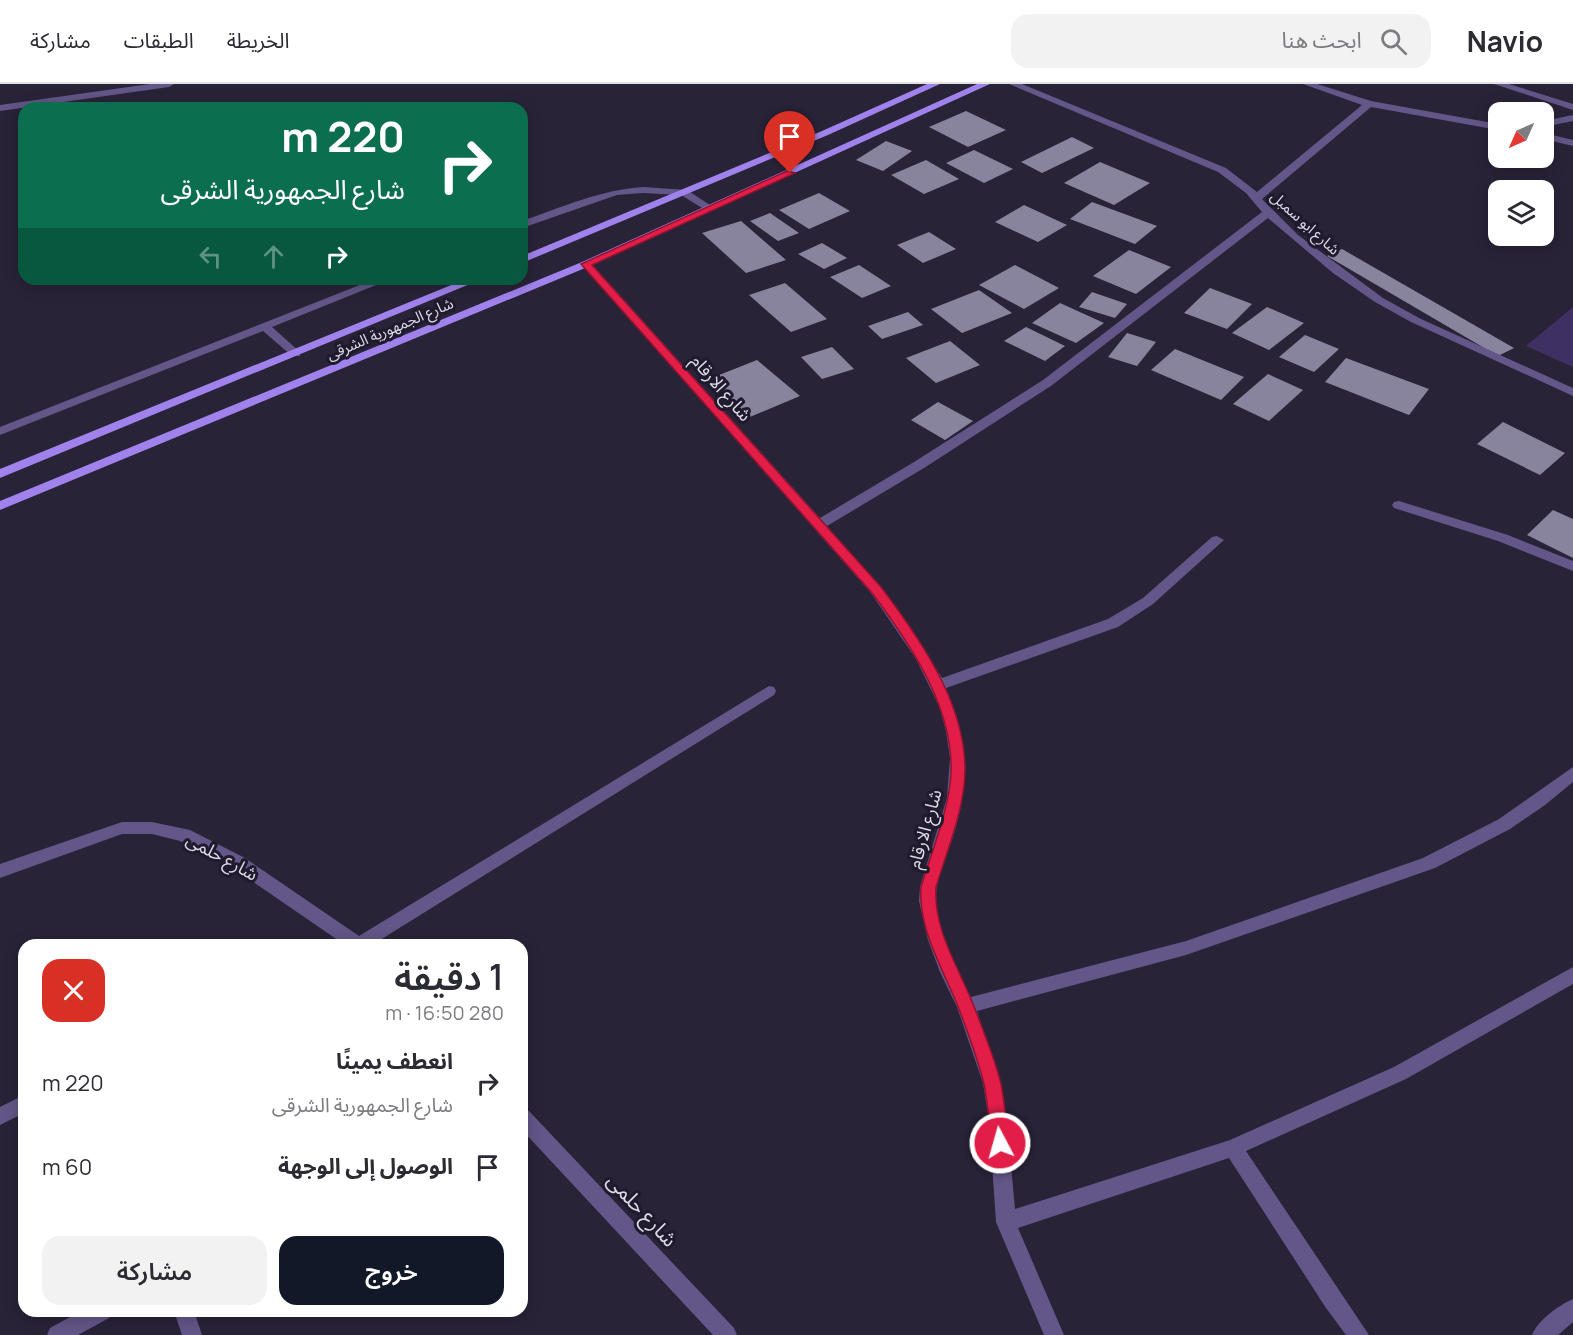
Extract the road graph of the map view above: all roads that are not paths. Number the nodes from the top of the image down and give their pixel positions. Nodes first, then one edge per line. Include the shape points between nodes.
1 (169, 84) edge
2 (935, 84) edge
3 (985, 84) edge
4 (1014, 84) edge
5 (1308, 84) edge
6 (1499, 84) edge
7 (1323, 86) edge
8 (42, 102) edge
9 (1369, 104) junction
10 (18, 105) edge
11 (1573, 107) edge
12 (0, 108) edge
13 (1573, 118) edge
14 (1554, 122) edge
15 (1488, 125) edge
16 (1554, 138) edge
17 (1573, 143) edge
18 (683, 192) junction
19 (1256, 198) junction
20 (711, 209) junction
21 (1268, 213) junction
22 (528, 223) edge
23 (528, 257) edge
24 (586, 264) junction
25 (370, 285) edge
26 (462, 285) edge
27 (265, 327) junction
28 (296, 354) junction
29 (1573, 393) edge
30 (0, 431) edge
31 (0, 474) edge
32 (1399, 504) dead end
33 (0, 506) edge
34 (817, 526) junction
35 (1217, 540) dead end
36 (1573, 566) edge
37 (939, 686) junction
38 (769, 692) dead end
39 (1573, 773) edge
40 (0, 871) edge
41 (350, 939) edge
42 (369, 939) edge
43 (1573, 975) edge
44 (966, 1006) junction
45 (18, 1107) edge
46 (0, 1116) edge
47 (528, 1123) edge
48 (1233, 1148) junction
49 (1006, 1222) junction
50 (1573, 1309) edge
51 (91, 1317) edge
52 (186, 1317) edge
53 (57, 1335) edge
54 (192, 1335) edge
55 (727, 1335) edge
56 (1054, 1335) edge
57 (1359, 1335) edge
58 (1542, 1335) edge

1 - 8 street
2 - 18 main road
3 - 20 main road, شارع الجمهورية الشرقى
4 - 19 street, شارع ابو سمبل via 1222,170
5 - 7 street
6 - 11 street
7 - 9 street
9 - 15 street
9 - 19 street
10 - 12 street
13 - 14 street
16 - 17 street
18 - 20 street
18 - 22 street via 616,192
18 - 23 main road
19 - 21 street, شارع ابو سمبل
20 - 24 main road, شارع الجمهورية الشرقى
21 - 29 street, شارع ابو سمبل via 1337,272 1379,300 1424,325
21 - 34 street via 1047,383
24 - 33 main road, شارع الجمهورية الشرقى
24 - 34 street, شارع الارقام
25 - 27 street
26 - 28 main road, شارع الجمهورية الشرقى
27 - 28 street
27 - 30 street
28 - 31 main road, شارع الجمهورية الشرقى
32 - 36 street
34 - 37 street, شارع الارقام via 905,628
35 - 37 street via 1148,601 1113,623
37 - 44 street, شارع الارقام via 958,757 957,784 927,901 949,972
38 - 42 street
39 - 44 street via 1520,816 1429,863 1186,948
40 - 41 street, شارع حلمى via 122,828 152,828 184,835 238,863
43 - 48 street via 1400,1073
44 - 49 street, شارع الارقام via 992,1083
45 - 46 street
47 - 55 street, شارع حلمى
48 - 49 street
48 - 57 street
49 - 56 street, شارع الارقام
50 - 58 street
51 - 53 street
52 - 54 street

